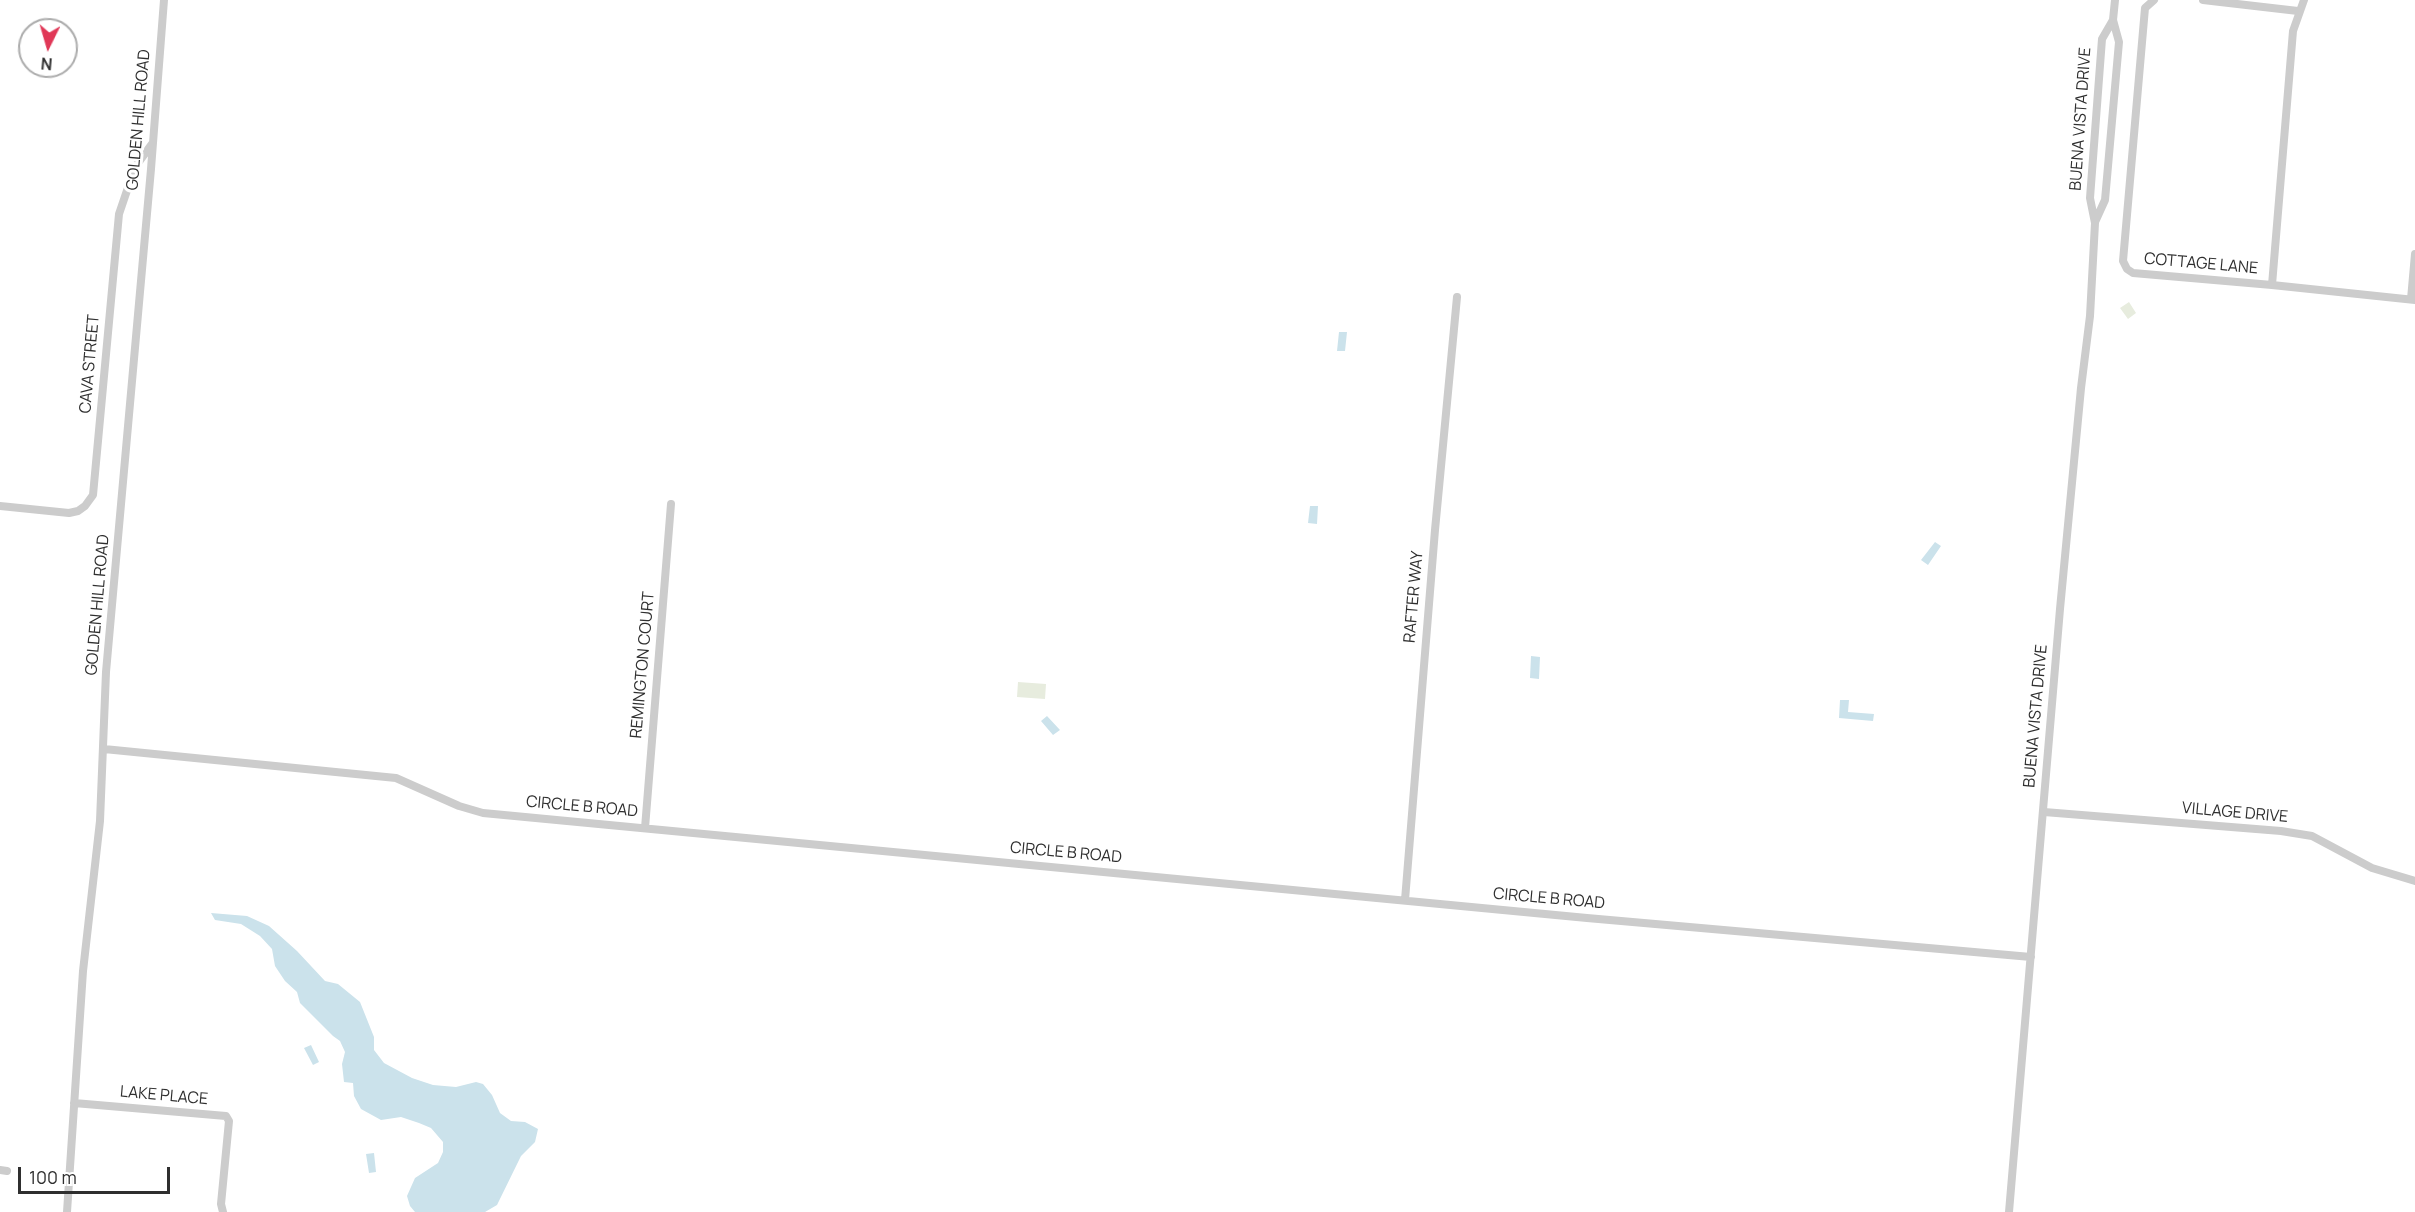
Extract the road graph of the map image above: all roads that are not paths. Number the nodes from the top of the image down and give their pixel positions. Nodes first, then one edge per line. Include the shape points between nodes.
1 (164, 0) edge
2 (2115, 0) edge
3 (2154, 0) edge
4 (2203, 0) edge
5 (2304, 0) edge
6 (2298, 11) junction
7 (2113, 20) junction
8 (152, 143) junction
9 (2095, 223) junction
10 (2415, 254) edge
11 (2272, 285) junction
12 (1457, 297) dead end
13 (2413, 300) edge
14 (671, 504) dead end
15 (0, 506) edge
16 (104, 749) junction
17 (2044, 812) junction
18 (645, 828) junction
19 (2415, 881) edge
20 (1405, 900) junction
21 (2031, 957) junction
22 (74, 1104) junction
23 (67, 1212) edge
24 (223, 1212) edge
25 (2009, 1212) edge

1 - 8 street, GOLDEN HILL ROAD
2 - 7 street, BUENA VISTA DRIVE
3 - 11 street, COTTAGE LANE via 2145,8 2123,261 2133,273
4 - 6 street
5 - 6 street, COTTAGE LANE
6 - 11 street, COTTAGE LANE via 2293,31
7 - 9 street, BUENA VISTA DRIVE via 2119,42 2116,76 2105,200
7 - 9 street, BUENA VISTA DRIVE via 2102,39 2090,198
8 - 15 street, CAVA STREET via 135,167 119,214 93,495 85,506 69,513
8 - 16 street, GOLDEN HILL ROAD via 106,672
9 - 17 street, BUENA VISTA DRIVE via 2090,316
10 - 13 street
11 - 13 street
12 - 20 street, RAFTER WAY
14 - 18 street, REMINGTON COURT
16 - 18 street, CIRCLE B ROAD via 387,776 483,813
16 - 22 street, GOLDEN HILL ROAD
17 - 19 street, VILLAGE DRIVE via 2312,836 2372,868
17 - 21 street, BUENA VISTA DRIVE
18 - 20 street, CIRCLE B ROAD
20 - 21 street, CIRCLE B ROAD
21 - 25 street, BUENA VISTA DRIVE
22 - 23 street, GOLDEN HILL ROAD
22 - 24 street, LAKE PLACE via 226,1116 229,1121

